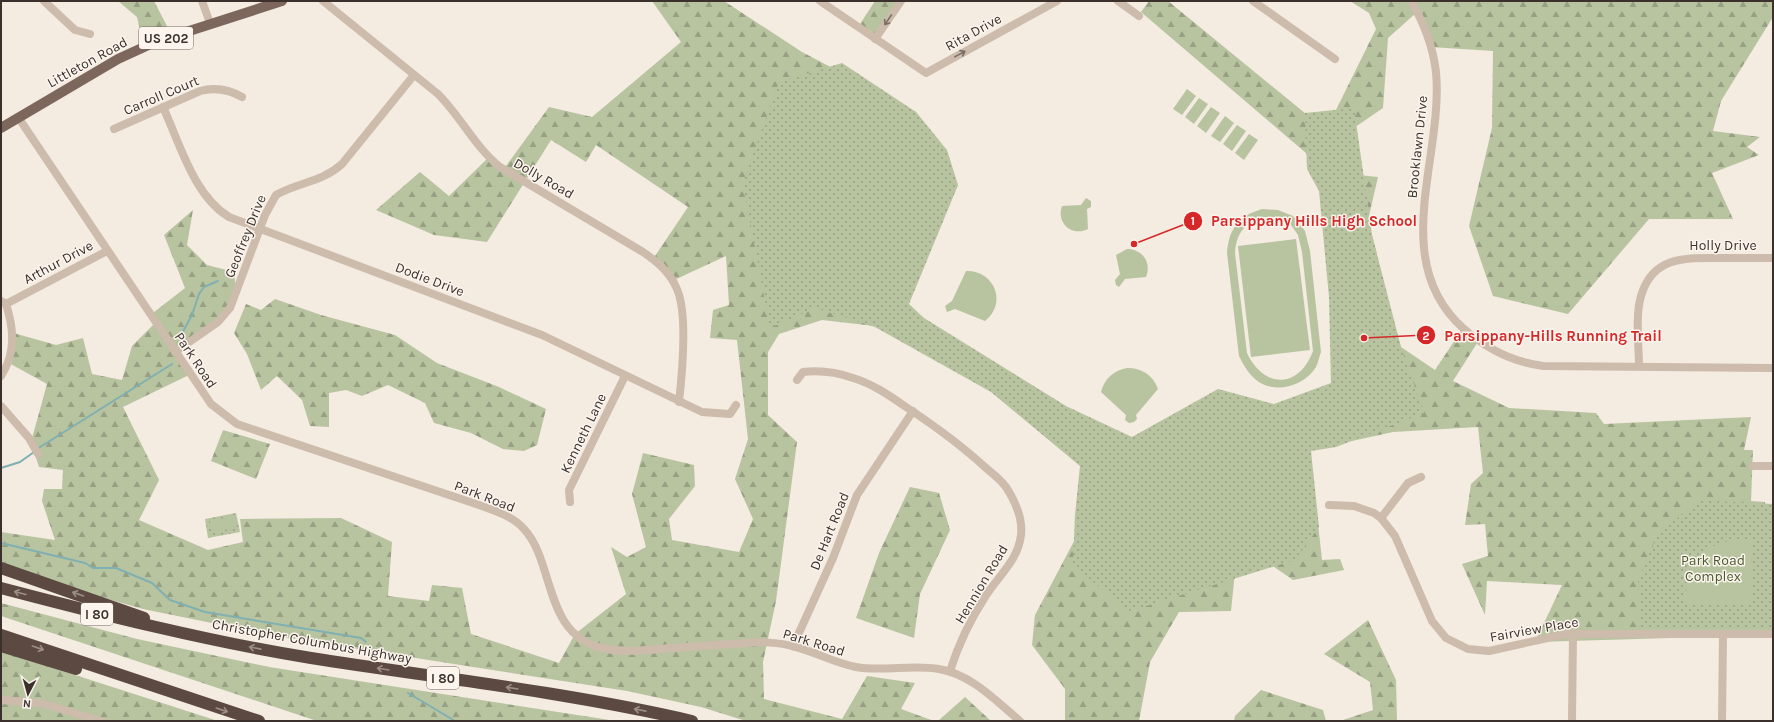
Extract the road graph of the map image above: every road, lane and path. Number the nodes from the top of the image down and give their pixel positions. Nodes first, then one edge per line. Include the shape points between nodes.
1 (44, 1) edge
2 (202, 1) edge
3 (282, 1) edge
4 (323, 1) edge
5 (820, 1) edge
6 (901, 1) edge
7 (1057, 1) edge
8 (1118, 1) edge
9 (1253, 1) edge
10 (1411, 1) edge
11 (1139, 16) dead end
12 (210, 23) junction
13 (90, 34) dead end
14 (875, 39) junction
15 (1335, 59) dead end
16 (414, 75) junction
17 (242, 96) dead end
18 (163, 107) junction
19 (18, 117) junction
20 (1, 128) edge
21 (114, 129) dead end
22 (260, 230) junction
23 (107, 251) junction
24 (1773, 258) edge
25 (4, 302) edge
26 (175, 352) junction
27 (1639, 366) junction
28 (1773, 368) edge
29 (1, 376) edge
30 (625, 376) junction
31 (797, 380) dead end
32 (679, 402) junction
33 (736, 405) dead end
34 (1, 406) edge
35 (913, 411) junction
36 (38, 454) dead end
37 (1753, 466) dead end
38 (1773, 466) edge
39 (1421, 477) dead end
40 (570, 502) dead end
41 (1329, 505) dead end
42 (1381, 518) junction
43 (1, 568) edge
44 (1, 588) edge
45 (1573, 633) junction
46 (1723, 634) junction
47 (1773, 634) edge
48 (1, 635) edge
49 (194, 636) junction
50 (1, 646) edge
51 (793, 646) junction
52 (950, 671) junction
53 (186, 698) junction
54 (1, 700) edge
55 (101, 721) edge
56 (259, 721) edge
57 (692, 721) edge
58 (1020, 721) edge
59 (1572, 721) edge
60 (1722, 721) edge

1 - 13 street via 75,30
2 - 12 street
3 - 12 main road, Littleton Road / US 202
4 - 16 street, Dolly Road
5 - 14 street
6 -> 14 street
14 -> 7 street, Rita Drive via 926,73
8 - 11 street
9 - 15 street
10 - 27 street, Brooklawn Drive via 1430,42 1436,72 1435,113 1422,243 1429,274 1443,304 1472,336 1514,360 1542,366
12 - 19 main road, Littleton Road / US 202 via 155,42 118,59
16 - 22 street, Geoffrey Drive via 335,171 276,195
16 - 32 street, Dolly Road via 447,103 484,152 500,167 643,252 659,263 672,279 682,306
17 - 18 street, Carroll Court via 211,88
18 - 21 street, Carroll Court
18 - 22 street, Dodie Drive via 201,191 220,212
19 - 20 main road, Littleton Road / US 202
19 - 23 street, Park Road
22 - 26 street, Geoffrey Drive via 230,308 218,322
22 - 30 street, Dodie Drive via 542,335
23 - 25 street, Arthur Drive
23 - 26 street, Park Road
24 - 27 street, Holly Drive via 1686,258 1660,268 1654,273 1641,296
25 - 29 street via 13,334 8,362
26 - 51 street, Park Road via 210,404 237,424 479,505 511,518 521,525 531,538 552,596 566,622 572,631 592,645 632,650 762,642
27 - 28 street, Brooklawn Drive
30 - 32 street, Dodie Drive
30 - 40 street, Kenneth Lane via 569,490
31 - 35 street, Hennion Road via 803,372 838,373 871,385
32 - 33 street, Dodie Drive via 714,414 730,414
34 - 36 street
35 - 51 street, De Hart Road via 857,495 833,558
35 - 52 street, Hennion Road via 963,446 1000,480 1012,499 1021,525 1016,553 985,597 957,650
37 - 38 street
39 - 42 street via 1408,483
41 - 42 street, Fairview Place via 1354,506
42 - 45 street, Fairview Place via 1395,536 1432,621 1452,642 1468,649 1489,651
49 -> 43 highway
49 -> 44 highway, Christopher Columbus Highway / I 80 via 80,610
45 - 46 street, Fairview Place
45 - 59 street
46 - 47 street, Fairview Place
46 - 60 street
48 -> 53 highway
57 -> 49 highway, Christopher Columbus Highway / I 80 via 588,700 311,658
50 - 53 highway
51 - 52 street, Park Road via 857,667 931,668
52 - 58 street, Park Road via 971,682
53 -> 56 highway
54 - 55 street via 41,703

